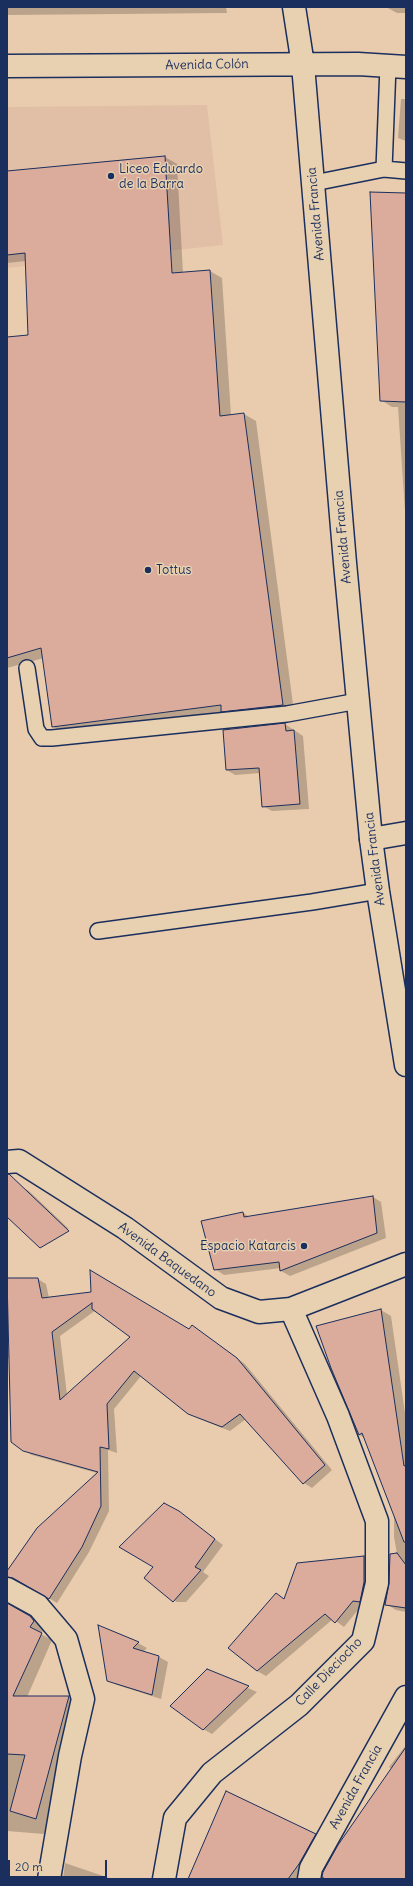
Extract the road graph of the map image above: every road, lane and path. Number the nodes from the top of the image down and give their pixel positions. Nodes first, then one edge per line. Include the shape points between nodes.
1 (294, 7) edge
2 (303, 65) junction
3 (7, 66) edge
4 (397, 67) edge
5 (384, 169) junction
6 (406, 171) edge
7 (314, 183) junction
8 (27, 668) dead end
9 (358, 701) junction
10 (406, 833) edge
11 (371, 839) junction
12 (378, 890) junction
13 (98, 931) dead end
14 (406, 1065) edge
15 (7, 1162) edge
16 (406, 1264) edge
17 (291, 1309) junction
18 (7, 1589) edge
19 (406, 1697) edge
20 (49, 1879) edge
21 (164, 1879) edge
22 (309, 1879) edge

1 - 2 main road, Avenida Francia
2 - 3 main road, Avenida Colón
2 - 4 main road, Avenida Colón via 358,64
2 - 7 main road, Avenida Francia
4 - 5 lane
5 - 6 lane
5 - 7 lane
7 - 9 main road, Avenida Francia
8 - 9 lane via 36,730 42,738 287,714
9 - 11 main road, Avenida Francia
10 - 11 main road
11 - 12 main road, Avenida Francia
12 - 13 lane via 312,902
12 - 14 main road, Avenida Francia
15 - 17 main road, Avenida Baquedano via 19,1161 125,1228 221,1298 259,1312
16 - 17 main road, Avenida Baquedano
17 - 21 main road, Calle Dieciocho via 338,1416 377,1521 377,1583 363,1640 299,1705 212,1773 175,1818
18 - 20 main road via 38,1606 66,1639 83,1699 70,1756
19 - 22 main road, Avenida Francia via 311,1868

